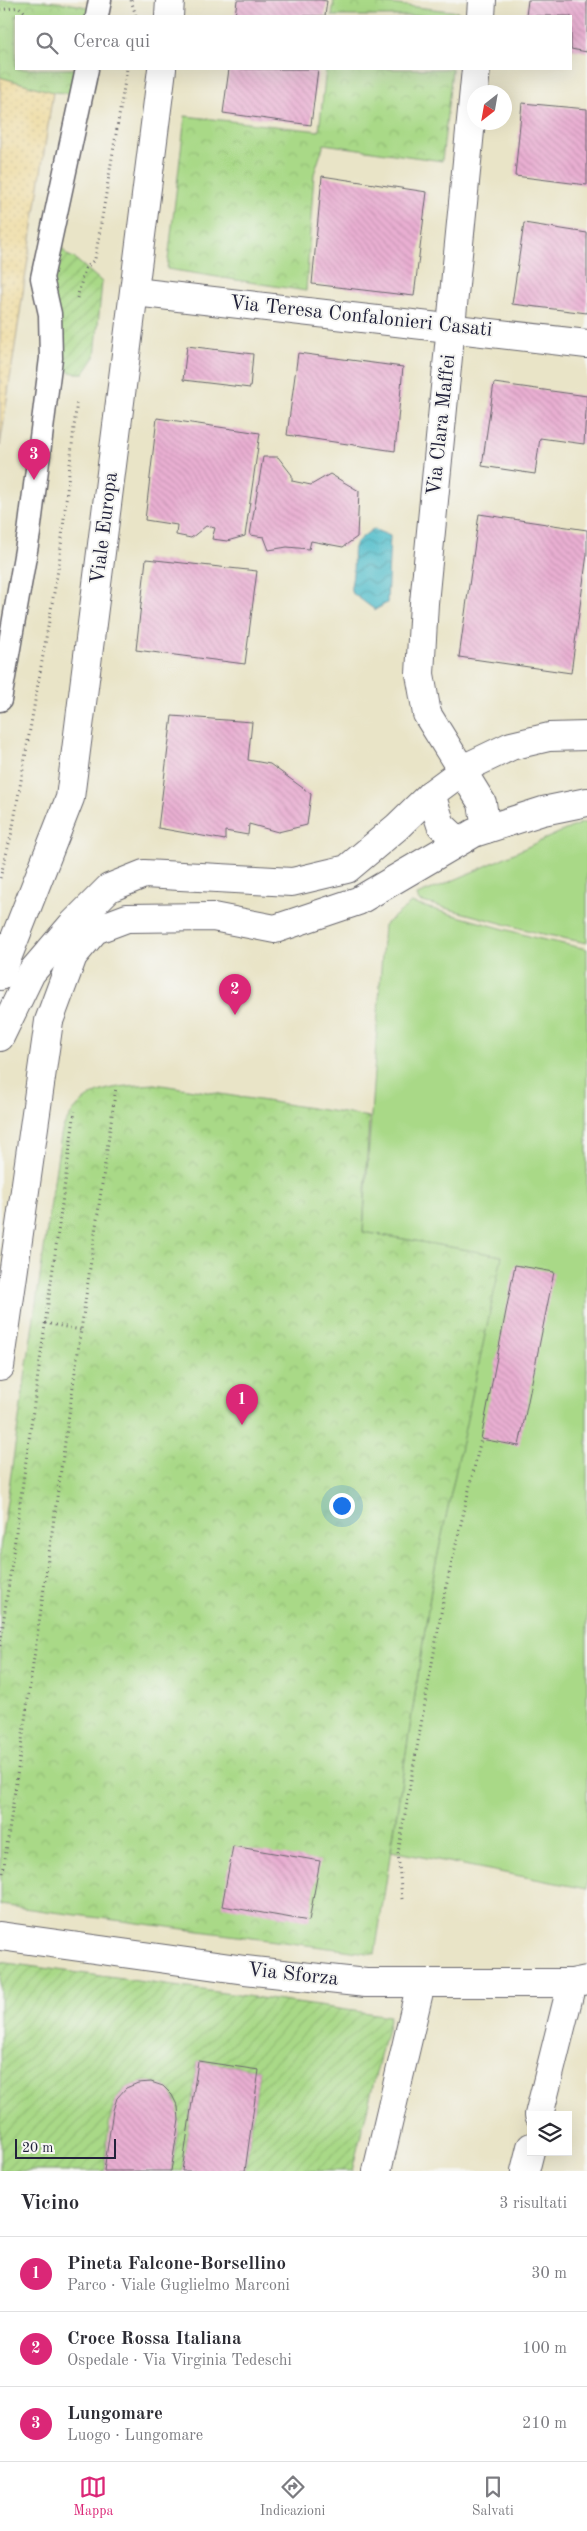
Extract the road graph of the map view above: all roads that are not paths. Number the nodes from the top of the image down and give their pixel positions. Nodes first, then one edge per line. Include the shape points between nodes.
1 (100, 0) edge
2 (170, 0) edge
3 (482, 0) edge
4 (97, 15) edge
5 (168, 15) edge
6 (481, 15) edge
7 (87, 70) edge
8 (162, 70) edge
9 (476, 70) edge
10 (135, 292) junction
11 (452, 328) junction
12 (587, 344) edge
13 (0, 700) edge
14 (587, 736) edge
15 (462, 772) junction
16 (431, 794) junction
17 (587, 802) edge
18 (486, 829) junction
19 (458, 841) junction
20 (0, 976) edge
21 (0, 1037) edge
22 (0, 1367) edge
23 (0, 1936) edge
24 (580, 1982) edge
25 (420, 1983) junction
26 (540, 2111) edge
27 (529, 2156) edge
28 (377, 2171) edge
29 (525, 2171) edge

1 - 4 street
2 - 5 street
3 - 6 street
7 - 13 street via 42,278 50,314 51,358 29,533
8 - 10 street, Viale Europa
9 - 11 street, Via Clara Maffei
10 - 11 street, Via Teresa Confalonieri Casati
10 - 20 street, Viale Europa via 70,798
11 - 12 street, Via Teresa Confalonieri Casati
11 - 15 street, Via Clara Maffei via 424,602 420,674 427,714
14 - 15 street via 549,737 511,746
15 - 16 street
15 - 18 street, Via Clara Maffei via 482,803
16 - 19 street via 442,825
16 - 21 street via 347,869 292,882 144,874 109,888 31,973
17 - 18 street via 543,811
18 - 19 street
19 - 22 street via 358,901 275,929 213,917 127,918 95,930 73,956 49,1021
23 - 25 street, Via Sforza via 245,1970 366,1983
24 - 25 street, Via Sforza
24 - 26 street
25 - 28 street
27 - 29 street

